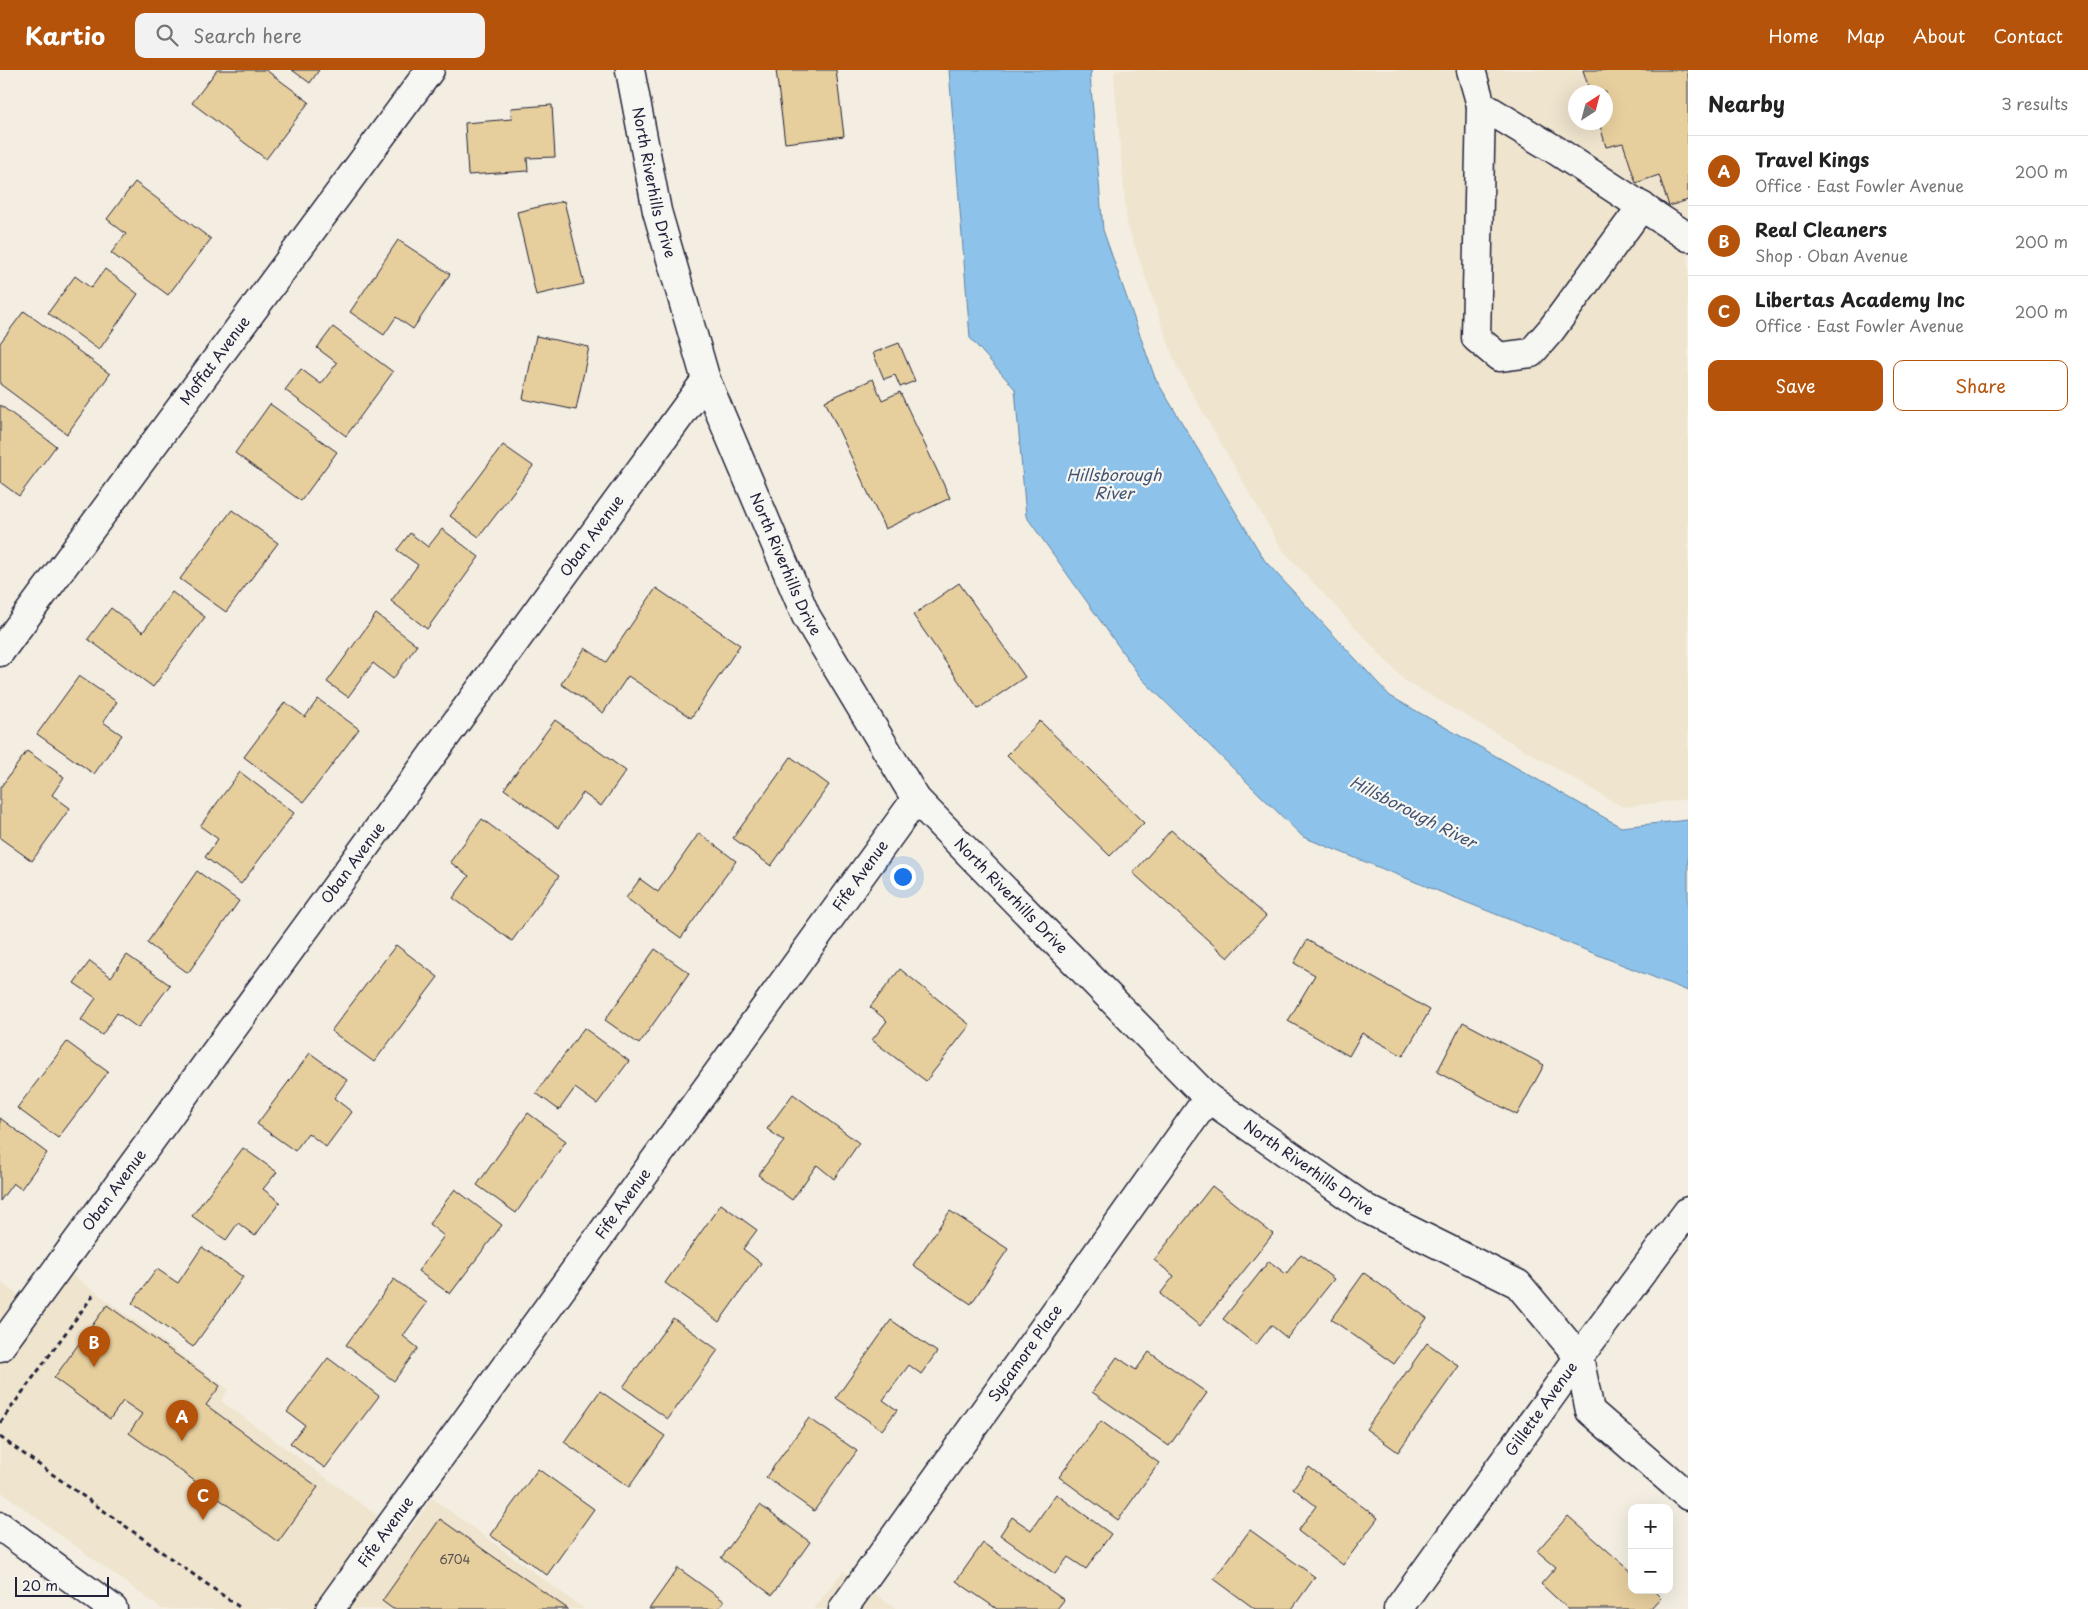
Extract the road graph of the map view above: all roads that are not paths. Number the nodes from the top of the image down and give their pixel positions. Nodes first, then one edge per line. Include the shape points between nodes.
1 (430, 70) edge
2 (630, 70) edge
3 (1471, 70) edge
4 (1481, 105) junction
5 (1642, 206) junction
6 (1688, 237) edge
7 (706, 380) junction
8 (0, 652) edge
9 (916, 799) junction
10 (1208, 1098) junction
11 (1688, 1211) edge
12 (6, 1331) edge
13 (1579, 1357) junction
14 (1688, 1496) edge
15 (0, 1526) edge
16 (113, 1609) edge
17 (330, 1609) edge
18 (844, 1609) edge
19 (1398, 1609) edge

1 - 8 street, Moffat Avenue
2 - 7 street, North Riverhills Drive via 657,211
3 - 4 street
4 - 5 street
4 - 5 street via 1476,338 1499,357 1531,353
5 - 6 street
7 - 9 street, North Riverhills Drive via 806,616
7 - 12 street, Oban Avenue
9 - 10 street, North Riverhills Drive
9 - 17 street, Fife Avenue
10 - 13 street, North Riverhills Drive via 1367,1209 1518,1284
10 - 18 street, Sycamore Place
11 - 13 street, Gillette Avenue
13 - 14 street, North Riverhills Drive via 1590,1411
13 - 19 street, Gillette Avenue
15 - 16 street

